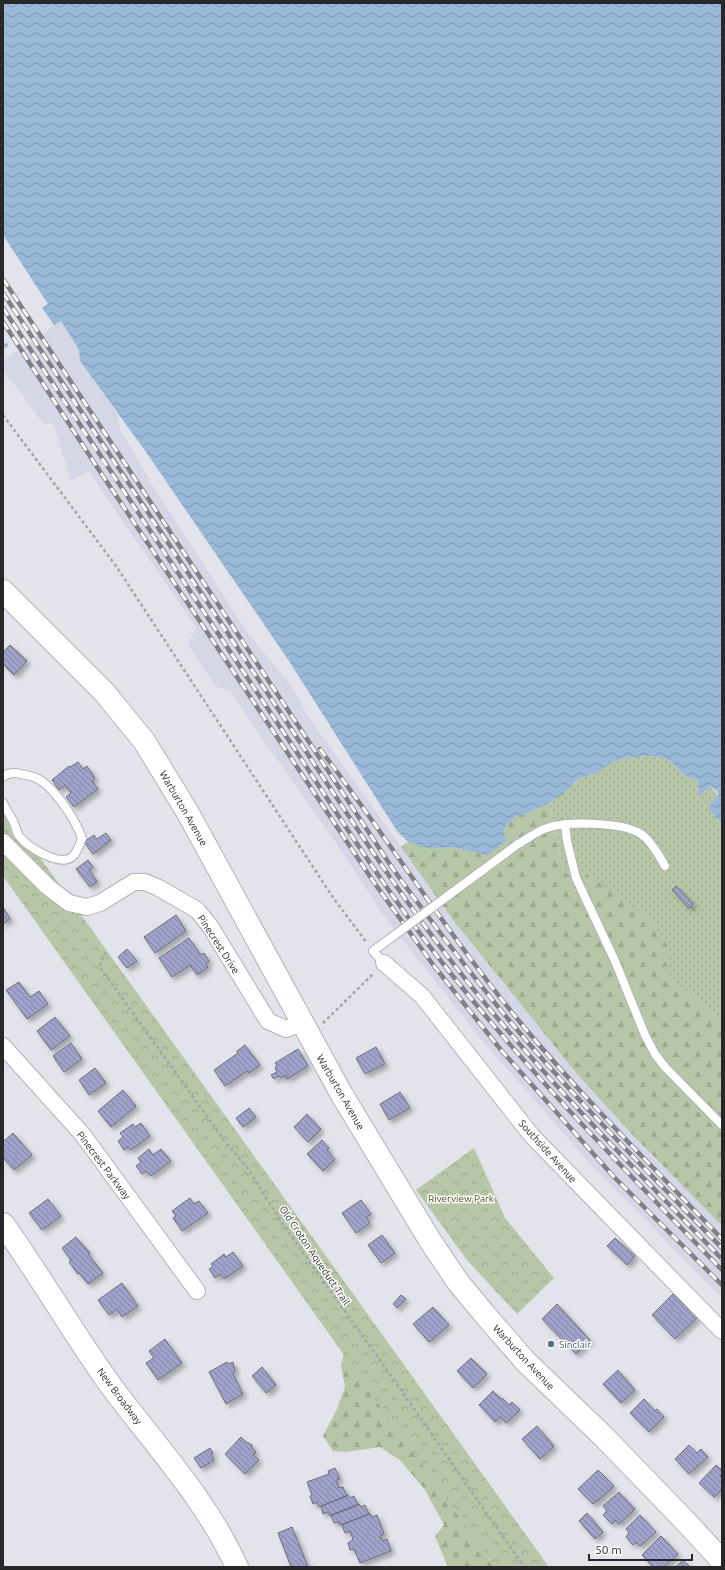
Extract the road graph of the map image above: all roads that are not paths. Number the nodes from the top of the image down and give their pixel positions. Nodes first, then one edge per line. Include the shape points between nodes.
1 (3, 591) edge
2 (3, 777) edge
3 (3, 804) edge
4 (565, 824) junction
5 (9, 841) edge
6 (665, 866) dead end
7 (384, 963) joint
8 (313, 1023) junction
9 (3, 1046) edge
10 (722, 1125) edge
11 (3, 1224) edge
12 (197, 1291) dead end
13 (722, 1331) edge
14 (722, 1561) edge
15 (237, 1567) edge

1 - 8 street, Warburton Avenue via 104,692 144,741
2 - 5 lane via 16,773 32,776 43,782 63,803 82,838 71,858 62,860 52,858 26,843
3 - 5 lane via 13,822
4 - 6 lane via 610,825 641,834
4 - 7 lane, bridge via 546,828 518,844 388,940 374,951
4 - 10 lane via 576,878 616,961 645,1035 665,1067
5 - 8 street, Pinecrest Drive via 48,887 68,904 87,907 100,903 134,882 145,882 197,910 210,926 268,1021 286,1029
7 - 13 street, Southside Avenue via 422,996 532,1136
8 - 14 street, Warburton Avenue via 342,1095 458,1282 526,1362 604,1436
9 - 12 street, Pinecrest Parkway via 83,1135
11 - 15 street, New Broadway via 100,1370 203,1506

